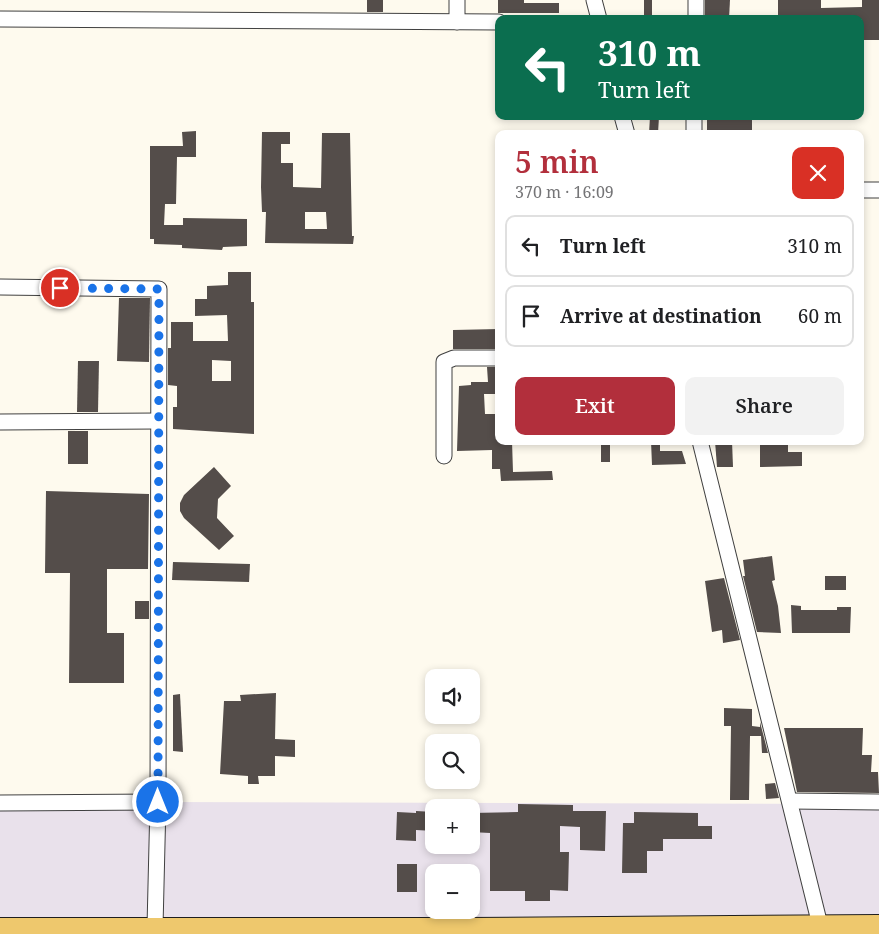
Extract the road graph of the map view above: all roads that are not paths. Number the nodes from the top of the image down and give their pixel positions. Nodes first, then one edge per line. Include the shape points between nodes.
1 (457, 0) edge
2 (594, 0) edge
3 (696, 0) edge
4 (598, 15) edge
5 (696, 15) edge
6 (0, 19) edge
7 (457, 22) junction
8 (495, 22) edge
9 (864, 190) edge
10 (879, 190) edge
11 (0, 287) edge
12 (495, 358) edge
13 (158, 421) junction
14 (0, 422) edge
15 (701, 445) edge
16 (444, 456) dead end
17 (790, 800) junction
18 (158, 802) junction
19 (879, 802) edge
20 (0, 803) edge
21 (879, 925) edge
22 (820, 926) junction
23 (155, 927) junction
24 (0, 928) edge
25 (719, 930) edge
26 (467, 931) edge

1 - 7 street
2 - 4 street
3 - 5 street
6 - 7 street
7 - 8 street
9 - 10 street
11 - 13 street via 159,289
12 - 16 street via 454,358 444,362
13 - 14 street
13 - 18 street
15 - 17 street
17 - 19 street
17 - 22 street
18 - 20 street
18 - 23 street
21 - 22 main road
22 - 25 main road
23 - 24 main road
23 - 26 main road
25 - 26 main road

